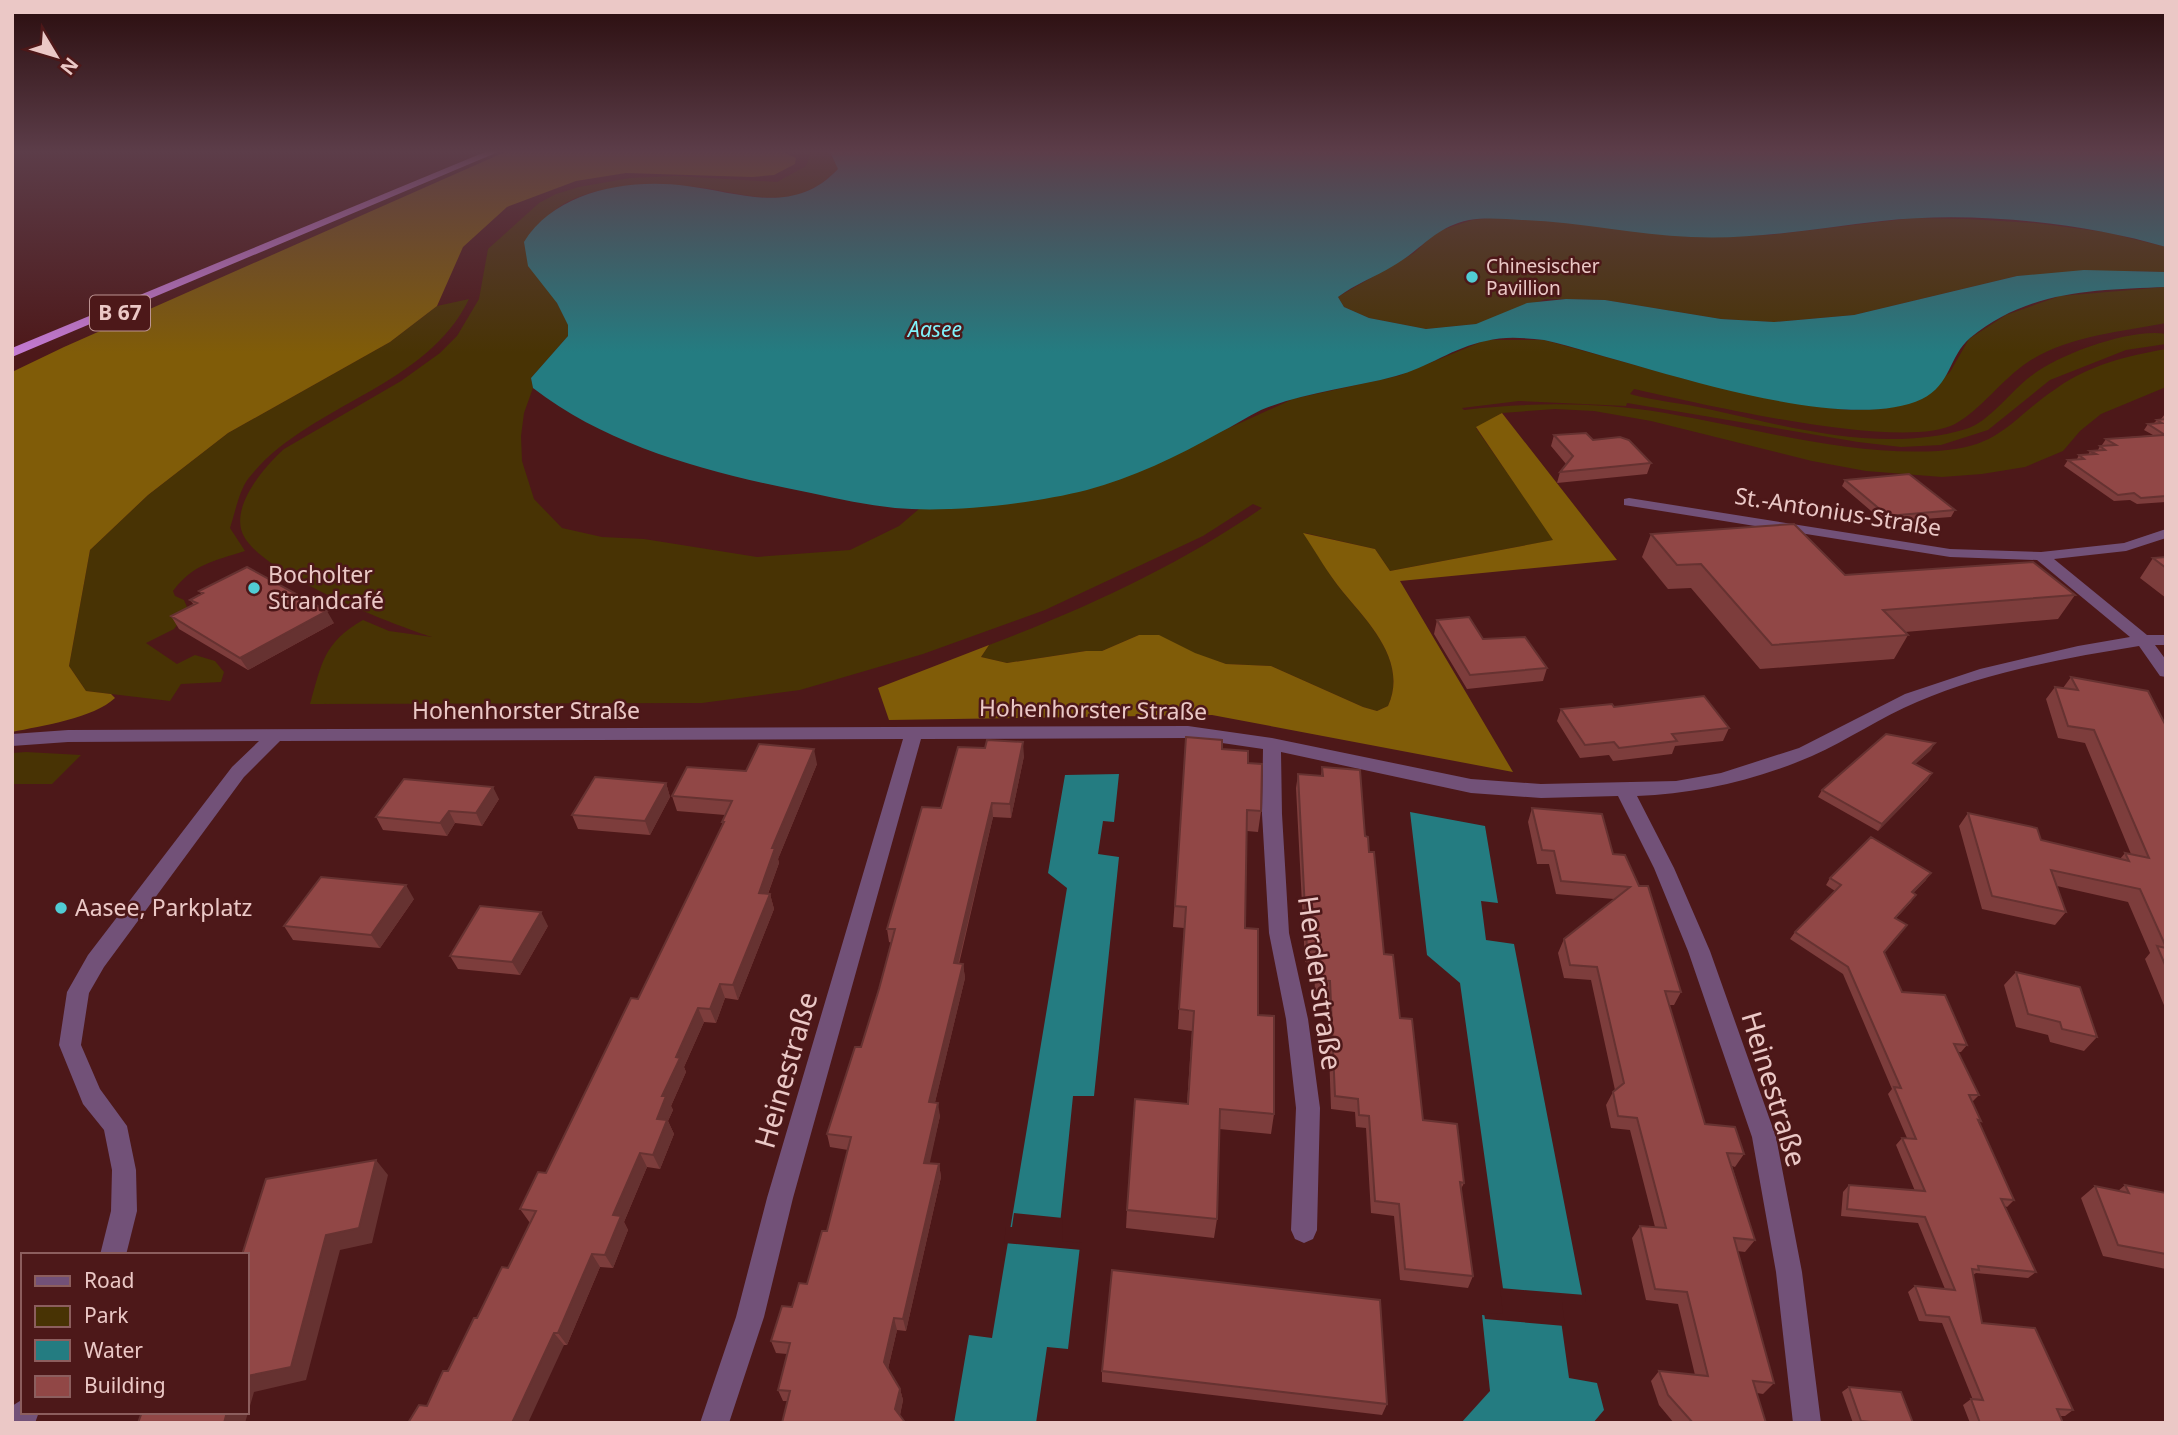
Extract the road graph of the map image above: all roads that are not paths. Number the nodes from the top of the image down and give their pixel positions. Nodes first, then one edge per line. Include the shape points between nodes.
1 (315, 219) edge
2 (336, 219) edge
3 (227, 265) junction
4 (12, 345) edge
5 (12, 353) edge
6 (12, 361) edge
7 (1629, 502) dead end
8 (2166, 533) edge
9 (2041, 556) junction
10 (2143, 640) junction
11 (2166, 640) edge
12 (2166, 672) edge
13 (914, 733) junction
14 (276, 735) junction
15 (12, 740) edge
16 (1272, 744) junction
17 (1624, 789) junction
18 (1304, 1230) dead end
19 (114, 1253) edge
20 (715, 1423) edge
21 (1807, 1423) edge

1 - 4 highway, B 67
2 - 3 highway, B 67
3 - 5 highway, B 67
3 - 6 highway, B 67
7 - 9 street, St.-Antonius-Straße via 1950,553
8 - 9 street, St.-Antonius-Straße via 2126,547
9 - 10 street
10 - 11 street, Hohenhorster Straße
10 - 12 street
10 - 17 street, Hohenhorster Straße via 1986,673 1911,698 1805,752 1723,779 1676,788
13 - 14 street, Hohenhorster Straße
13 - 16 street, Hohenhorster Straße via 1188,732
13 - 20 street, Heinestraße via 750,1317
14 - 15 street, Hohenhorster Straße
14 - 19 street via 238,772 96,961 78,992 70,1045 91,1096 115,1126 124,1170 124,1211
16 - 17 street, Hohenhorster Straße via 1471,786 1541,791
16 - 18 street, Herderstraße via 1279,933 1297,1019 1308,1108
17 - 21 street, Heinestraße via 1699,951 1764,1137 1789,1272

